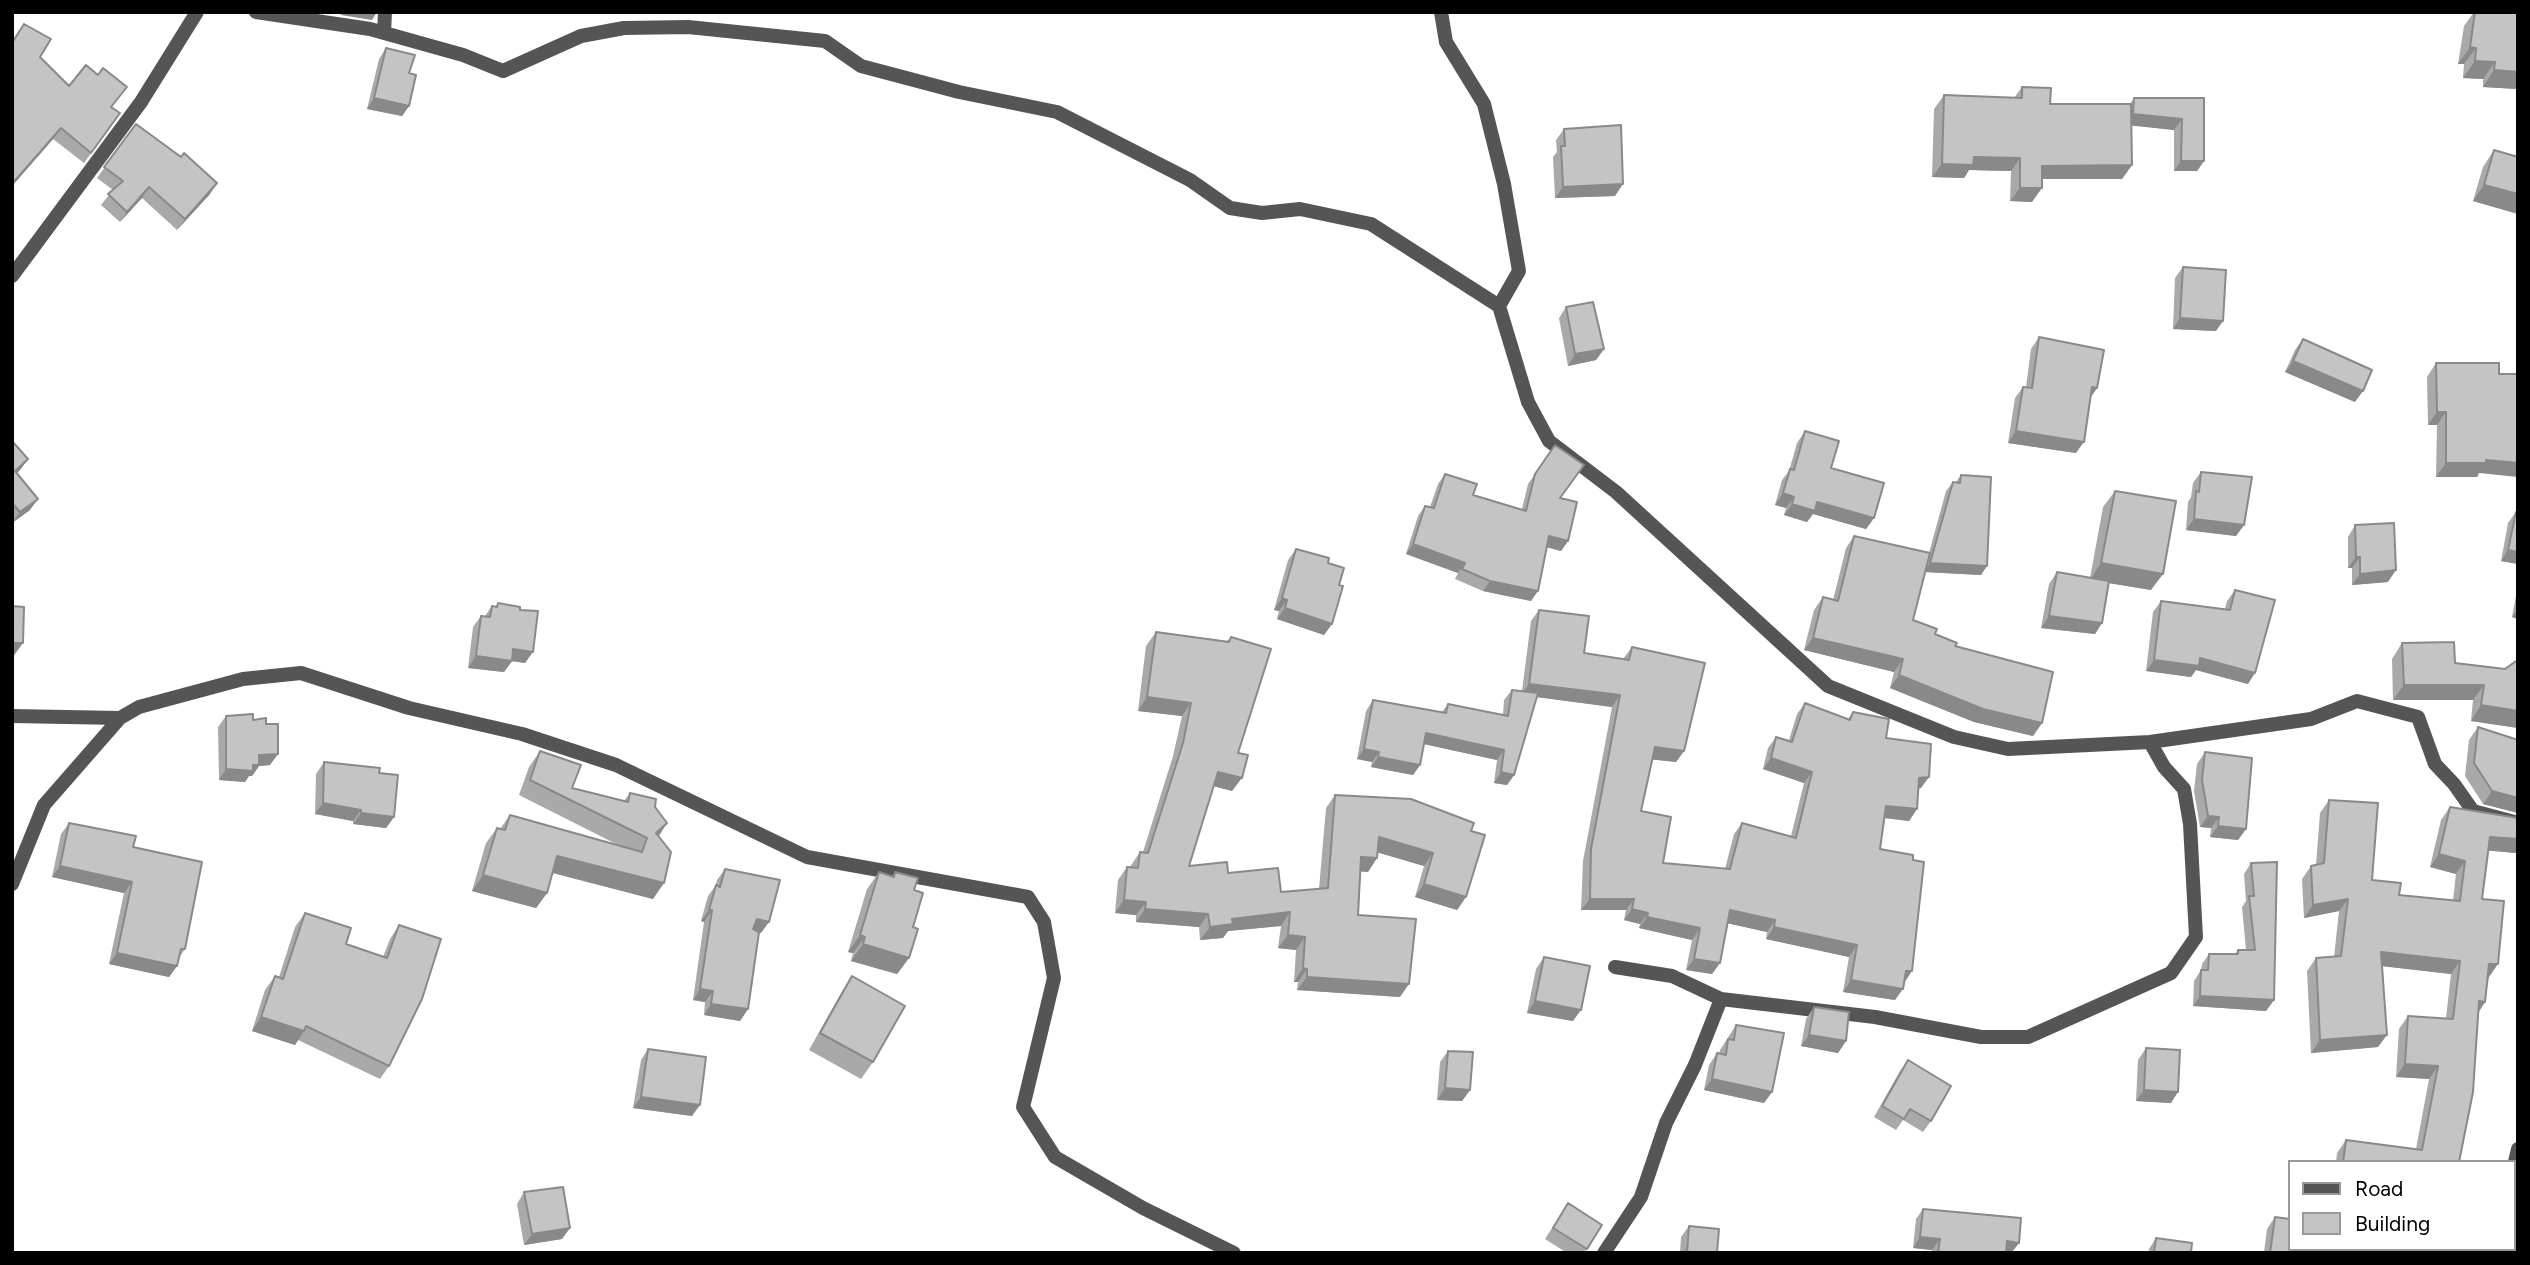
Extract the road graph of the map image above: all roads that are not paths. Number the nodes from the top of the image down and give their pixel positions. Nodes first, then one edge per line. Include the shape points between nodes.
1 (197, 12) edge
2 (256, 12) edge
3 (385, 12) edge
4 (1441, 12) edge
5 (384, 33) junction
6 (12, 276) edge
7 (1499, 306) junction
8 (12, 716) edge
9 (120, 718) junction
10 (2150, 742) junction
11 (2518, 823) edge
12 (12, 884) edge
13 (1615, 967) dead end
14 (1721, 999) junction
15 (1234, 1253) edge
16 (1604, 1253) edge

1 - 6 street via 141,102
2 - 5 street
3 - 5 street
4 - 7 street via 1446,42 1484,104 1504,184 1519,271
5 - 7 street via 503,71 581,36 624,28 688,27 825,41 861,66 1057,112 1190,180 1230,208 1262,213 1300,209 1371,224
7 - 10 street via 1528,402 1549,441 1616,492 1828,686 1954,737 1995,747
8 - 9 street
9 - 12 street via 44,805
9 - 15 street via 139,707 243,679 301,673 617,765 807,857 1028,897 1044,922 1055,978 1023,1107 1055,1157
10 - 11 street via 2311,719 2357,701 2418,717 2435,764 2473,811
10 - 14 street via 2184,789 2190,824 2196,937 2171,973 2028,1037 1981,1037 1875,1017
13 - 14 street via 1672,976
14 - 16 street via 1666,1124 1641,1196

